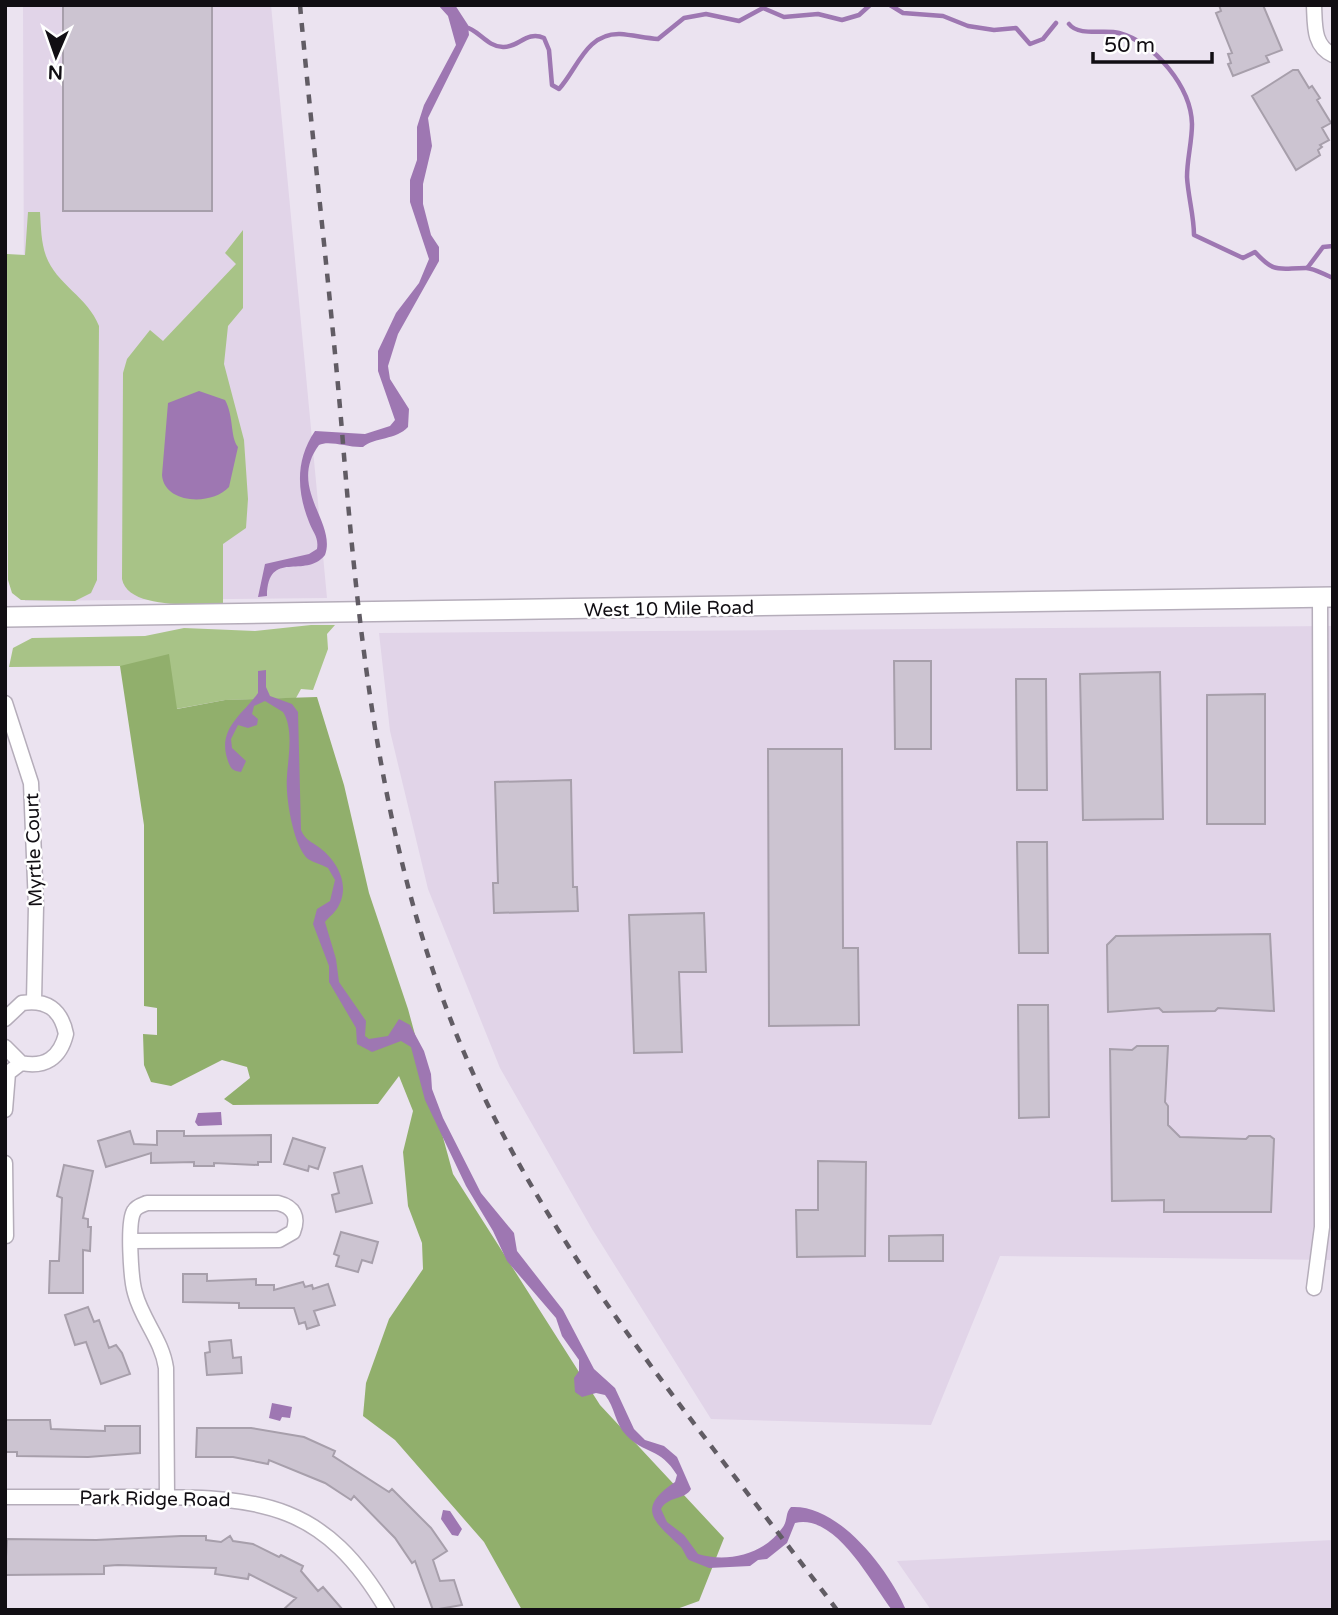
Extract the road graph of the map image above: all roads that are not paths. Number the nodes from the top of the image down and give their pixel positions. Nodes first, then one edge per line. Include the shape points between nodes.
1 (1314, 5) edge
2 (1333, 55) edge
3 (1326, 597) edge
4 (5, 617) edge
5 (5, 703) edge
6 (34, 1001) junction
7 (5, 1019) edge
8 (5, 1047) edge
9 (21, 1062) junction
10 (5, 1111) edge
11 (5, 1163) edge
12 (6, 1236) edge
13 (132, 1241) junction
14 (1314, 1288) dead end
15 (5, 1497) edge
16 (167, 1497) junction
17 (387, 1610) edge

1 - 2 street via 1316,38 1325,52
3 - 4 main road, West 10 Mile Road
3 - 14 street via 1322,1213
5 - 6 street, Myrtle Court via 31,783
6 - 7 street via 22,1003
6 - 9 street via 57,1011 66,1034 56,1056 33,1065
8 - 9 street
9 - 10 street via 8,1073
11 - 12 street
13 - 13 street via 279,1240 293,1232 296,1217 278,1203 148,1203 133,1212
13 - 16 street via 134,1291 164,1358
15 - 16 street, Park Ridge Road
16 - 17 street, Park Ridge Road via 242,1500 295,1517 352,1557

